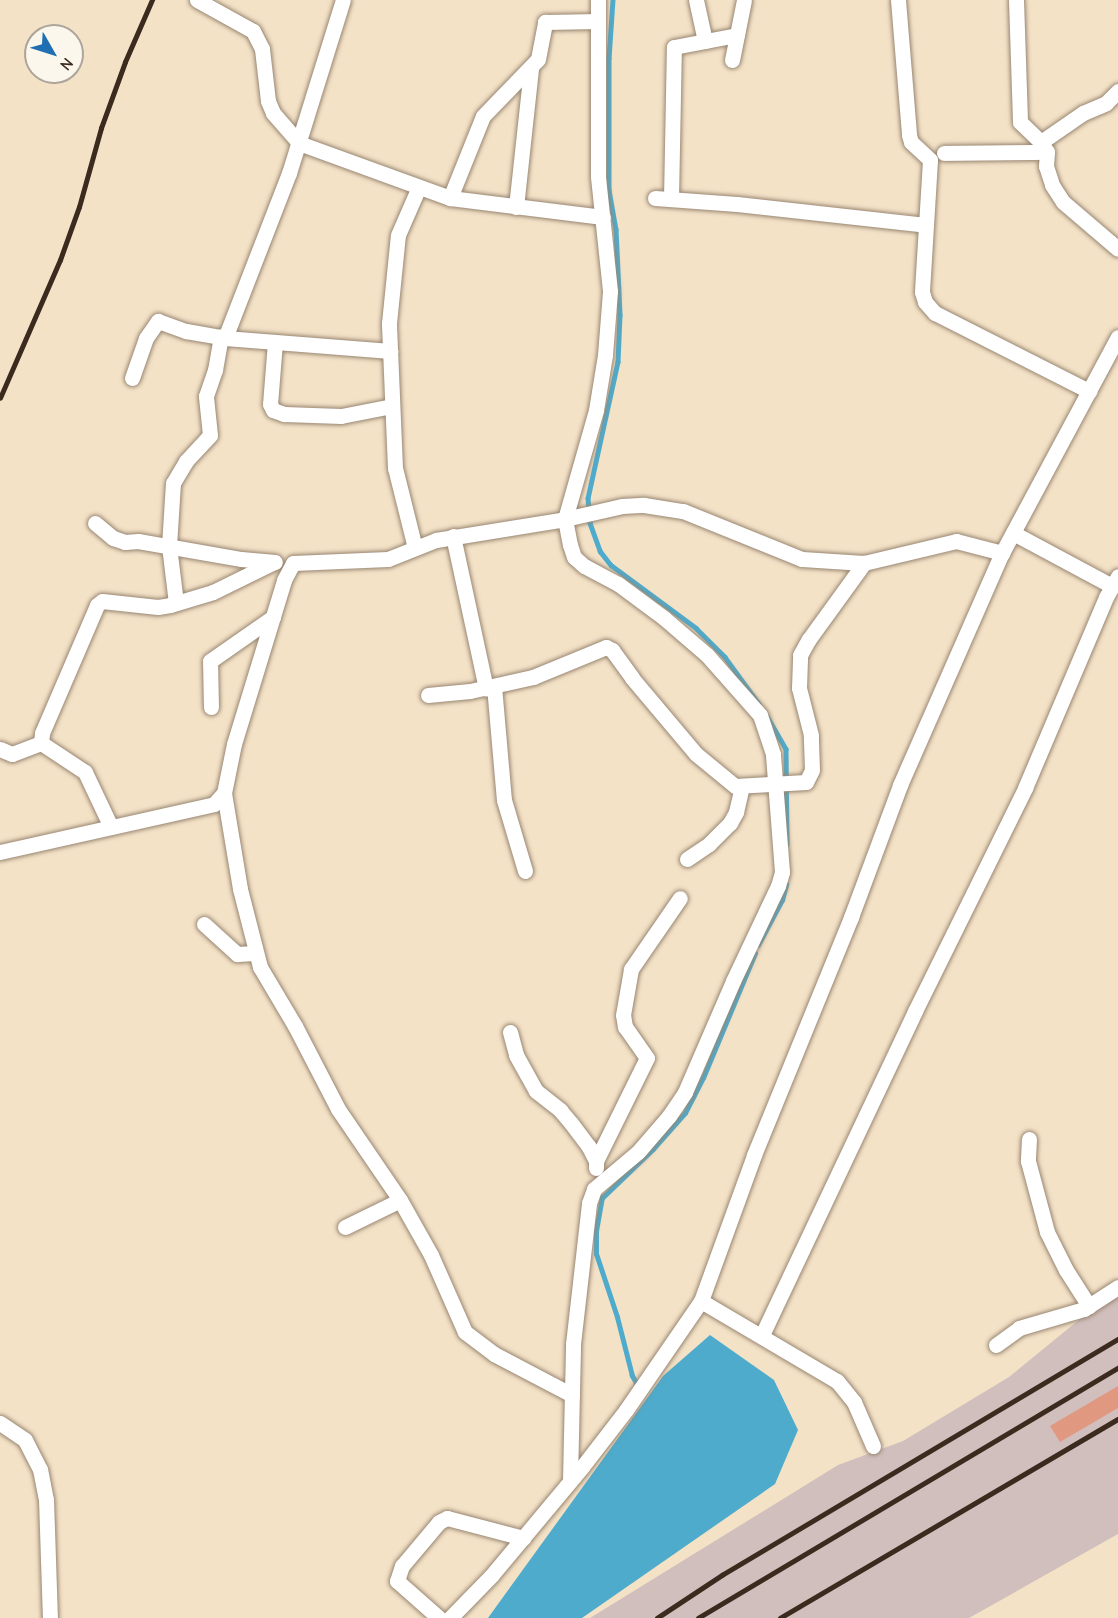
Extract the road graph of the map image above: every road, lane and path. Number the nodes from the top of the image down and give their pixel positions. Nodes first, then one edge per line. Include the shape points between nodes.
1 (197, 0) edge
2 (343, 0) edge
3 (598, 0) edge
4 (696, 0) edge
5 (744, 0) edge
6 (898, 0) edge
7 (1016, 0) edge
8 (598, 21) junction
9 (737, 35) junction
10 (705, 41) junction
11 (732, 60) dead end
12 (531, 69) junction
13 (1118, 92) edge
14 (299, 143) junction
15 (1044, 147) junction
16 (944, 153) dead end
17 (419, 187) junction
18 (450, 198) junction
19 (655, 198) dead end
20 (671, 199) junction
21 (516, 207) junction
22 (603, 217) junction
23 (926, 225) junction
24 (1118, 249) edge
25 (1118, 337) edge
26 (223, 338) junction
27 (275, 342) junction
28 (390, 351) junction
29 (132, 378) dead end
30 (1089, 391) junction
31 (392, 406) junction
32 (571, 518) junction
33 (95, 523) dead end
34 (1013, 532) junction
35 (453, 536) junction
36 (169, 546) junction
37 (415, 548) junction
38 (1002, 553) junction
39 (274, 562) junction
40 (293, 563) junction
41 (864, 563) junction
42 (1115, 581) edge
43 (176, 603) junction
44 (273, 617) junction
45 (490, 687) junction
46 (428, 695) dead end
47 (212, 707) dead end
48 (40, 743) junction
49 (0, 749) edge
50 (778, 784) junction
51 (742, 787) junction
52 (224, 793) junction
53 (111, 827) junction
54 (0, 852) edge
55 (687, 859) dead end
56 (525, 871) dead end
57 (680, 898) dead end
58 (204, 924) dead end
59 (255, 953) junction
60 (510, 1032) dead end
61 (1029, 1139) dead end
62 (596, 1161) junction
63 (594, 1189) junction
64 (399, 1200) junction
65 (345, 1227) dead end
66 (1118, 1287) edge
67 (701, 1301) junction
68 (1089, 1306) junction
69 (762, 1335) junction
70 (996, 1345) dead end
71 (572, 1395) junction
72 (2, 1422) edge
73 (873, 1446) dead end
74 (570, 1480) junction
75 (523, 1538) junction
76 (50, 1618) edge
77 (439, 1618) edge
78 (450, 1618) edge

1 - 14 street via 253,31 262,49 268,101 273,113
2 - 14 street
3 - 8 street
4 - 10 street
5 - 9 street
6 - 23 street via 909,135 930,160
7 - 15 street via 1020,122
8 - 12 street via 545,22 538,59
8 - 22 street via 598,176
9 - 10 street
9 - 11 street
10 - 20 street via 674,47
12 - 18 street via 483,116
12 - 21 street
13 - 15 street via 1106,104 1083,113
14 - 17 street
14 - 26 street
15 - 16 street
15 - 24 street via 1052,185 1063,201
17 - 18 street
17 - 28 street via 398,235 390,293
18 - 21 street
19 - 20 street
20 - 23 street
21 - 22 street
22 - 32 street via 610,291 605,355
23 - 30 street via 922,292 929,307
25 - 30 street
26 - 27 street
26 - 29 street via 186,332 158,321
26 - 36 street via 206,396 210,435 186,461 173,483
27 - 28 street
27 - 31 street via 270,404 273,410 284,414 341,416
28 - 31 street
30 - 34 street
31 - 37 street via 395,468
32 - 35 street
32 - 41 street via 644,505 683,511 802,559
32 - 50 street via 574,557 664,618 707,655 749,700 760,715
33 - 36 street via 113,538
34 - 38 street
34 - 42 street
35 - 37 street
35 - 45 street
36 - 39 street
36 - 43 street
37 - 40 street via 388,559
38 - 41 street via 956,541
38 - 67 street via 900,785 754,1155
39 - 40 street
39 - 43 street via 220,589
40 - 44 street
41 - 50 street via 800,656 799,688 810,724 812,770 806,782
42 - 69 street via 1025,788
43 - 48 street via 158,607 102,601 97,605
44 - 47 street via 210,661
44 - 52 street via 234,744
45 - 46 street
45 - 51 street via 540,675 606,647 696,754 735,786
45 - 56 street via 504,800
48 - 49 street via 12,754
48 - 53 street via 85,772
50 - 51 street
50 - 63 street via 782,872 778,886 685,1092 638,1152
51 - 55 street via 729,824 710,844
52 - 53 street via 214,804
52 - 59 street
53 - 54 street
57 - 62 street via 631,969 623,1015 625,1027 647,1058
58 - 59 street via 237,954
59 - 64 street via 338,1109
60 - 62 street via 516,1055 536,1091 560,1110
61 - 68 street via 1028,1161 1047,1232
62 - 63 street
63 - 71 street via 587,1215 573,1344
64 - 65 street
64 - 71 street via 436,1266 465,1332 494,1354
66 - 68 street
67 - 69 street
67 - 74 street via 626,1410
68 - 70 street via 1019,1328
69 - 73 street via 837,1381 854,1402
71 - 74 street
72 - 76 street via 26,1440 40,1469 46,1498
74 - 75 street
75 - 77 street via 447,1518 439,1522 402,1566 397,1581
75 - 78 street

